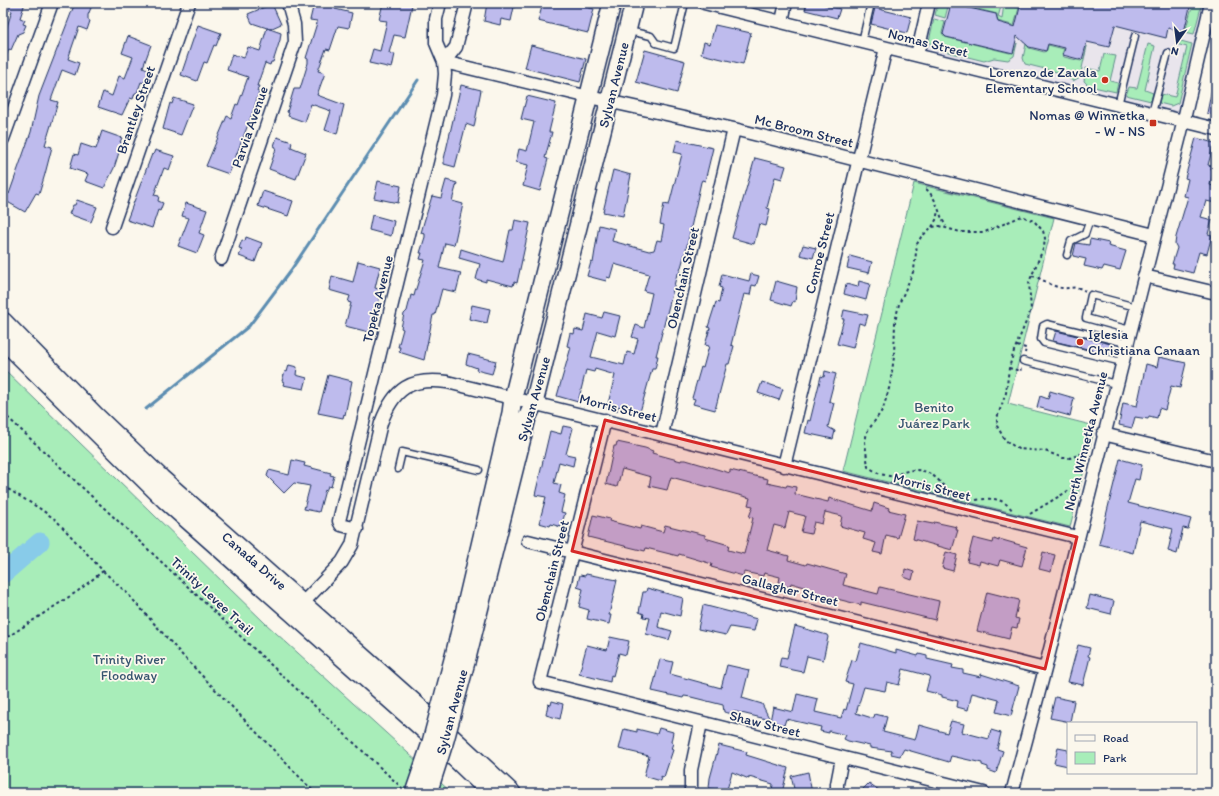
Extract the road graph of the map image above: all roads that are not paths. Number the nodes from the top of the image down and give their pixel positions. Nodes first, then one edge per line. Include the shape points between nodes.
1 (52, 3) edge
2 (189, 3) edge
3 (288, 3) edge
4 (440, 3) edge
5 (467, 3) edge
6 (612, 3) edge
7 (634, 3) edge
8 (685, 3) edge
9 (704, 3) edge
10 (786, 3) edge
11 (871, 3) edge
12 (929, 3) edge
13 (1211, 3) edge
14 (782, 21) junction
15 (628, 30) junction
16 (1135, 36) dead end
17 (862, 42) junction
18 (886, 48) junction
19 (1168, 53) dead end
20 (917, 56) junction
21 (444, 62) junction
22 (589, 98) junction
23 (611, 102) junction
24 (1118, 105) junction
25 (1152, 113) junction
26 (1183, 121) junction
27 (734, 129) junction
28 (1216, 129) edge
29 (3, 139) edge
30 (858, 160) junction
31 (1090, 219) junction
32 (112, 227) dead end
33 (1154, 235) junction
34 (1068, 254) dead end
35 (221, 259) dead end
36 (1144, 276) junction
37 (1216, 293) edge
38 (1136, 307) junction
39 (3, 321) edge
40 (1130, 330) junction
41 (3, 340) edge
42 (1126, 343) junction
43 (1022, 361) road end
44 (1122, 362) junction
45 (43, 371) junction
46 (1116, 384) junction
47 (513, 398) junction
48 (534, 403) junction
49 (605, 420) junction
50 (662, 434) junction
51 (1103, 434) junction
52 (1216, 461) edge
53 (784, 466) junction
54 (398, 469) dead end
55 (479, 470) dead end
56 (357, 529) junction
57 (1077, 537) junction
58 (528, 541) dead end
59 (572, 551) junction
60 (297, 608) junction
61 (460, 657) junction
62 (1045, 669) junction
63 (540, 682) joint
64 (701, 723) junction
65 (842, 758) junction
66 (414, 793) edge
67 (428, 793) edge
68 (491, 793) edge
69 (512, 793) edge
70 (691, 793) edge
71 (837, 793) edge
72 (984, 793) edge
73 (1012, 793) edge

1 - 29 street
2 - 32 street, Brantley Street
3 - 35 street, Parvia Avenue via 294,24 295,42
4 - 21 street, Topeka Avenue via 436,19 436,43
5 - 21 street via 456,47
6 - 22 main road, Sylvan Avenue
7 - 15 main road, Sylvan Avenue
8 - 15 lane via 674,48 656,43 651,36
9 - 14 street, Nomas Street
10 - 14 street
11 - 17 lane
12 - 20 street
13 - 26 street, North Winnetka Avenue
14 - 17 street, Nomas Street
15 - 23 main road, Sylvan Avenue
16 - 24 lane
17 - 18 street, Nomas Street
18 - 20 street, Nomas Street
18 - 30 street, Conroe Street
19 - 25 lane
20 - 24 street, Nomas Street
21 - 22 street, Mc Broom Street
21 - 56 street, Topeka Avenue via 443,95 339,521 341,525
22 - 23 street, Mc Broom Street
22 - 47 main road, Sylvan Avenue
23 - 27 street, Mc Broom Street
23 - 48 main road, Sylvan Avenue
24 - 25 street, Nomas Street
25 - 26 street, Nomas Street
26 - 28 street, Nomas Street
26 - 33 street, North Winnetka Avenue
27 - 30 street, Mc Broom Street
27 - 50 street, Obenchain Street
30 - 31 street, Mc Broom Street
30 - 53 street, Conroe Street
31 - 33 street, Mc Broom Street
31 - 34 lane via 1085,234 1071,241
33 - 36 street, North Winnetka Avenue
36 - 37 street
36 - 38 street, North Winnetka Avenue
38 - 40 street, North Winnetka Avenue
38 - 40 lane via 1091,296 1086,318
39 - 45 main road, Canada Drive
40 - 42 street, North Winnetka Avenue
41 - 45 main road, Canada Drive
42 - 44 street, North Winnetka Avenue
42 - 44 lane via 1047,324 1043,326 1040,338 1044,343
43 - 46 lane
44 - 46 street, North Winnetka Avenue
45 - 60 main road, Canada Drive via 165,500
46 - 51 street, North Winnetka Avenue
47 - 48 street, Morris Street
47 - 56 street, Morris Street via 430,380 414,383 397,394 381,423
47 - 61 main road, Sylvan Avenue
48 - 49 street, Morris Street
48 - 61 main road, Sylvan Avenue via 527,418
49 - 50 street, Morris Street
49 - 59 street, Obenchain Street
50 - 53 street, Morris Street
51 - 52 street
51 - 57 street, North Winnetka Avenue
53 - 57 street, Morris Street
54 - 55 lane via 402,452
56 - 60 street, Morris Street via 352,545 342,562
57 - 62 street, North Winnetka Avenue
58 - 59 street, Gallagher Street
59 - 62 street, Gallagher Street
59 - 63 street, Obenchain Street
60 - 68 main road, Canada Drive
60 - 69 main road, Canada Drive via 417,705
61 - 66 main road, Sylvan Avenue, bridge
61 - 67 main road, Sylvan Avenue, bridge via 445,740
62 - 73 street, North Winnetka Avenue
63 - 64 street, Shaw Street
64 - 65 street, Shaw Street
64 - 70 street via 691,770
65 - 71 street
65 - 72 street, Shaw Street

